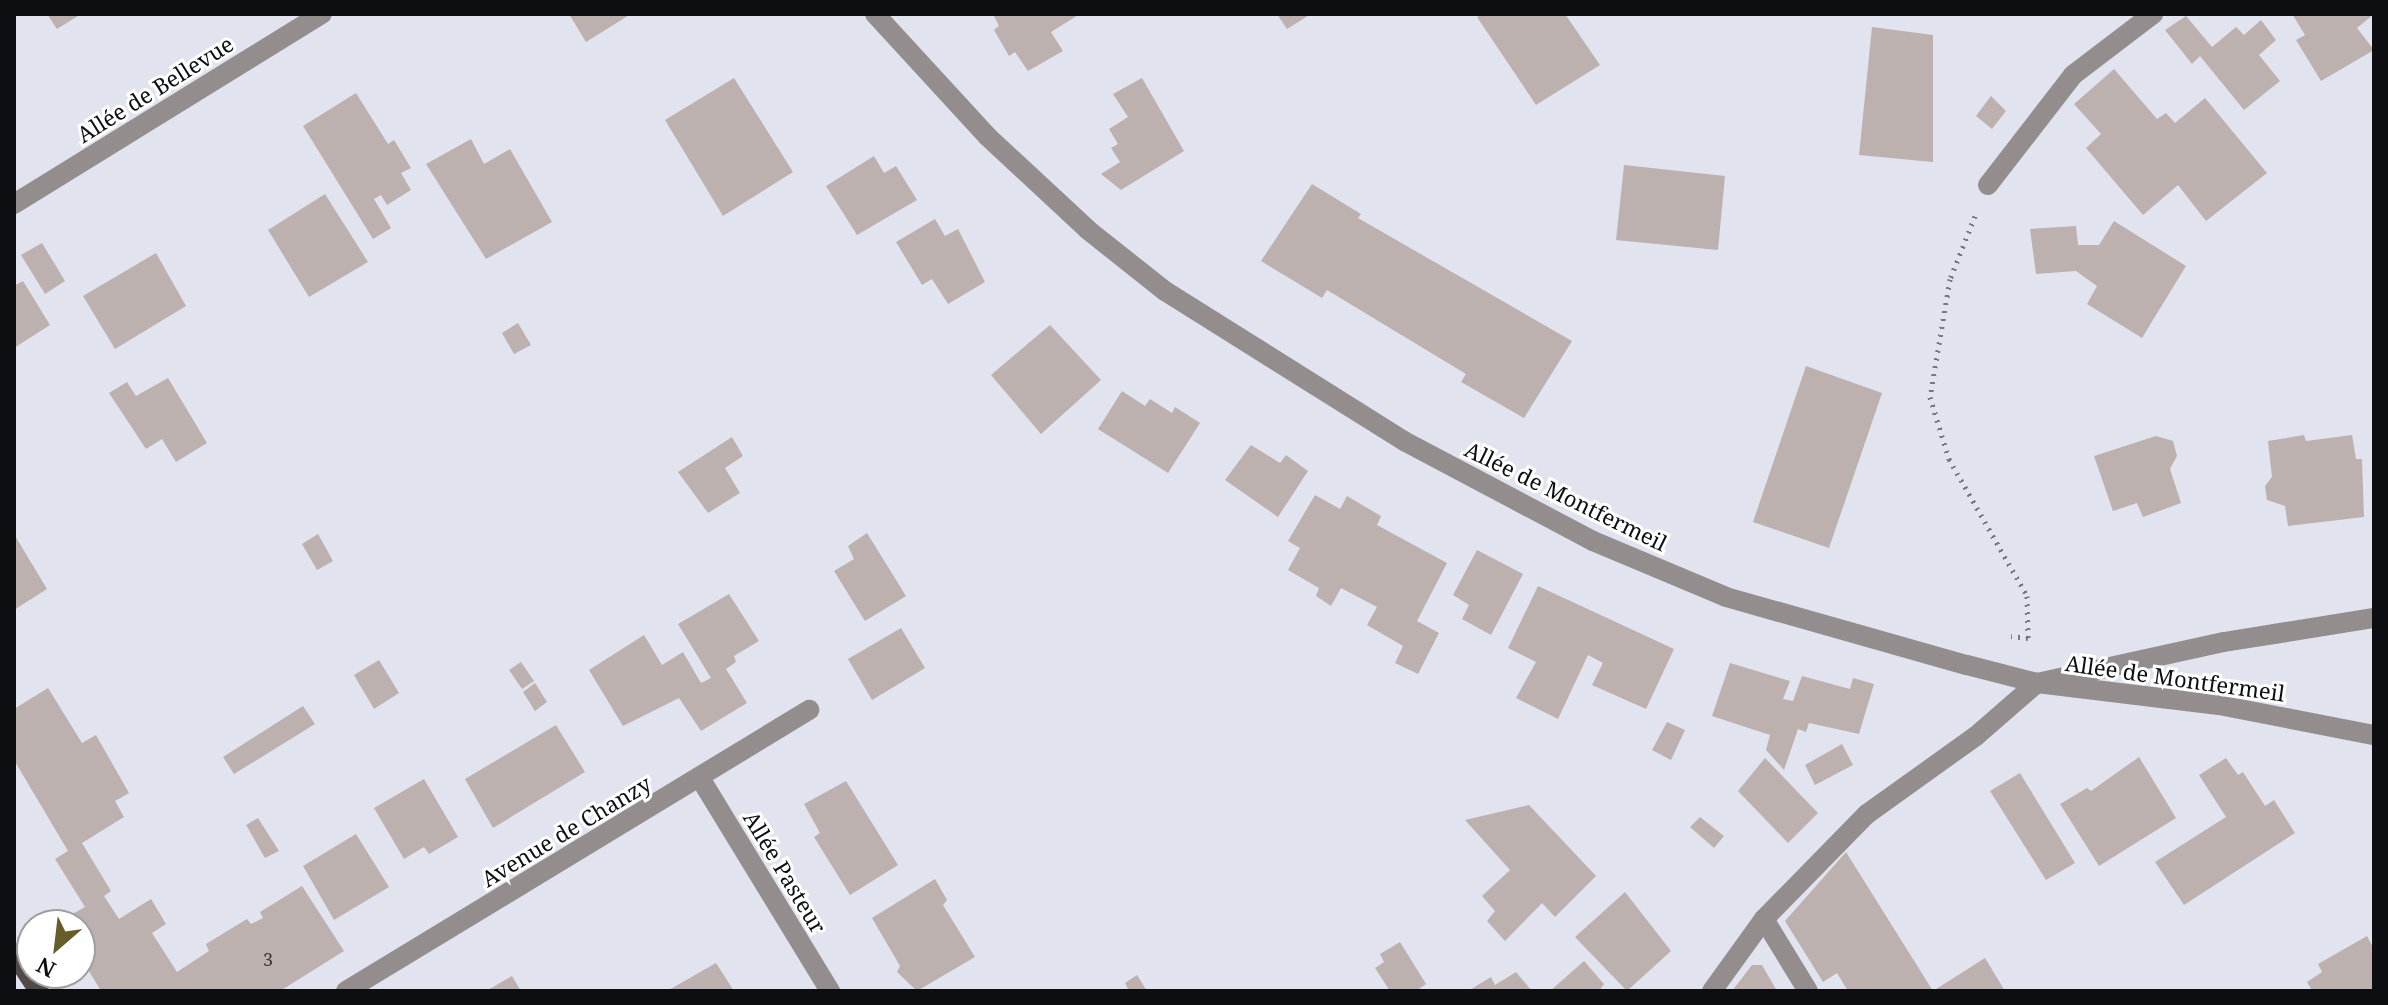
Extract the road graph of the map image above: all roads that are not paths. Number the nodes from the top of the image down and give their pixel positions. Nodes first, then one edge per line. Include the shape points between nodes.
1 (322, 14) edge
2 (875, 14) edge
3 (2153, 14) edge
4 (1988, 185) road end
5 (14, 204) edge
6 (2374, 618) edge
7 (2037, 683) junction
8 (809, 710) dead end
9 (2374, 735) edge
10 (700, 778) junction
11 (1764, 919) junction
12 (14, 953) edge
13 (39, 991) edge
14 (346, 991) edge
15 (830, 991) edge
16 (1712, 991) edge
17 (1808, 991) edge

1 - 5 street, Allée de Bellevue
2 - 7 street, Allée de Montfermeil via 987,136 1099,238 1258,353 1404,441 1593,541 1726,597 1850,636
3 - 4 street via 2073,75
6 - 7 street via 2224,642
7 - 9 street, Allée de Montfermeil via 2219,705
7 - 11 street via 1976,736 1867,814
8 - 10 street, Avenue de Chanzy
10 - 14 street, Avenue de Chanzy
10 - 15 street, Allée Pasteur
11 - 16 street
11 - 17 street
12 - 13 main road

